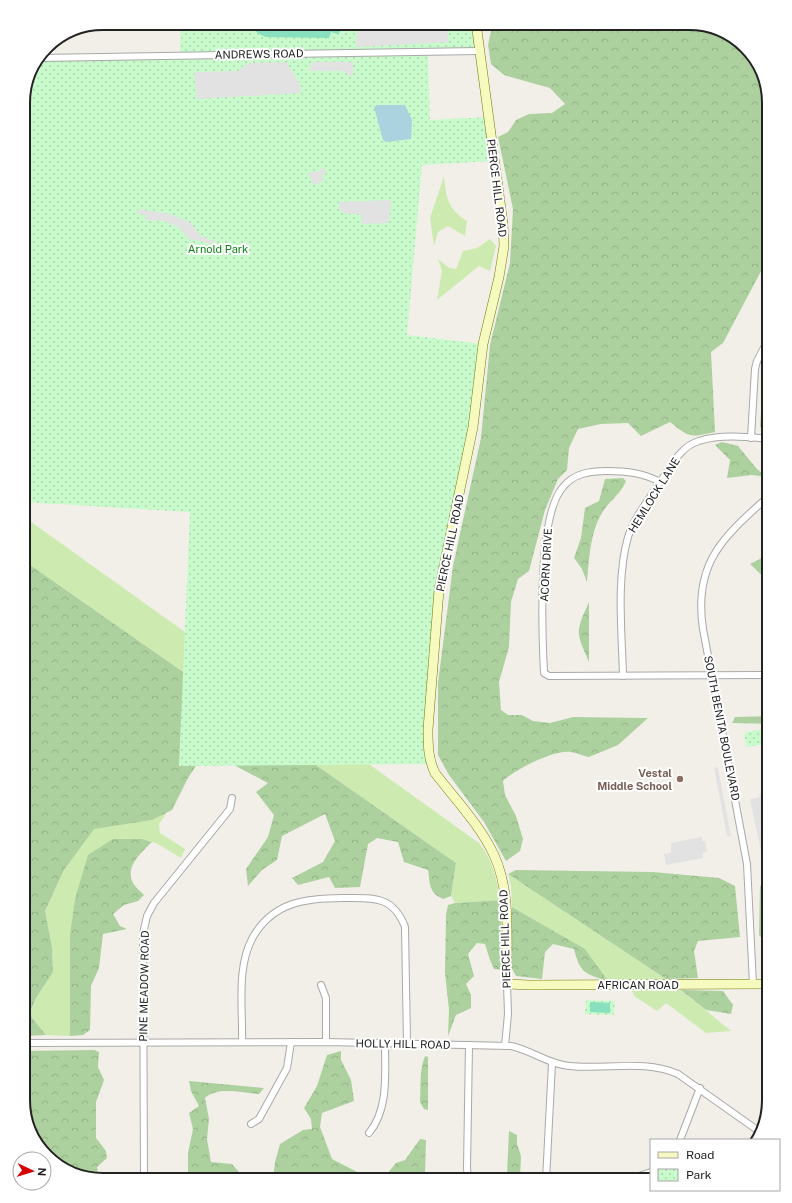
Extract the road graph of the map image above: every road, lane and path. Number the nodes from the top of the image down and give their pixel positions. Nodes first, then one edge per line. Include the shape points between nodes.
1 (477, 30) edge
2 (479, 51) junction
3 (46, 58) edge
4 (762, 351) edge
5 (752, 438) junction
6 (762, 439) edge
7 (660, 482) junction
8 (762, 503) edge
9 (762, 675) edge
10 (623, 676) junction
11 (712, 676) junction
12 (232, 798) dead end
13 (507, 984) junction
14 (753, 984) junction
15 (762, 984) edge
16 (321, 985) dead end
17 (143, 1042) junction
18 (242, 1042) junction
19 (291, 1042) junction
20 (326, 1042) junction
21 (30, 1043) edge
22 (385, 1043) junction
23 (407, 1043) junction
24 (469, 1045) junction
25 (505, 1046) junction
26 (552, 1063) junction
27 (700, 1088) junction
28 (251, 1124) dead end
29 (756, 1129) edge
30 (369, 1133) dead end
31 (680, 1139) edge
32 (144, 1173) edge
33 (467, 1173) edge
34 (546, 1173) edge

1 - 2 street, PIERCE HILL ROAD
2 - 3 street, ANDREWS ROAD
2 - 13 street, PIERCE HILL ROAD via 504,246 483,344 473,427 439,590 428,751 435,773 494,855 501,876 506,909
4 - 5 street via 754,369
5 - 6 street, HEMLOCK LANE
5 - 7 street, HEMLOCK LANE via 718,438 691,444 675,459
7 - 10 street, HEMLOCK LANE via 631,530 623,564
7 - 10 street, ACORN DRIVE via 638,472 592,472 573,478 559,492 548,524 544,561 544,673 549,676
8 - 11 street, SOUTH BENITA BOULEVARD via 725,537 707,568 700,595 700,611
9 - 11 street
10 - 11 street
11 - 14 street, SOUTH BENITA BOULEVARD via 748,864
12 - 17 street, PINE MEADOW ROAD via 230,809 154,902 147,916 143,934
13 - 14 street, AFRICAN ROAD
13 - 25 street, PIERCE HILL ROAD
14 - 15 street, AFRICAN ROAD
16 - 20 street via 326,998
17 - 18 street, HOLLY HILL ROAD
17 - 21 street, HOLLY HILL ROAD
17 - 32 street, PINE MEADOW ROAD
18 - 19 street, HOLLY HILL ROAD
18 - 23 street via 244,967 248,947 263,923 281,909 309,899 373,898 396,910 406,927
19 - 20 street, HOLLY HILL ROAD
19 - 28 street via 287,1068 259,1119
20 - 22 street, HOLLY HILL ROAD
22 - 23 street, HOLLY HILL ROAD
22 - 30 street via 381,1112 377,1124
23 - 24 street, HOLLY HILL ROAD
24 - 25 street, HOLLY HILL ROAD
24 - 33 street
25 - 26 street, HOLLY HILL ROAD via 523,1048
26 - 27 street, HOLLY HILL ROAD via 588,1067 654,1066 678,1074
26 - 34 street
27 - 29 street, HOLLY HILL ROAD
27 - 31 street

